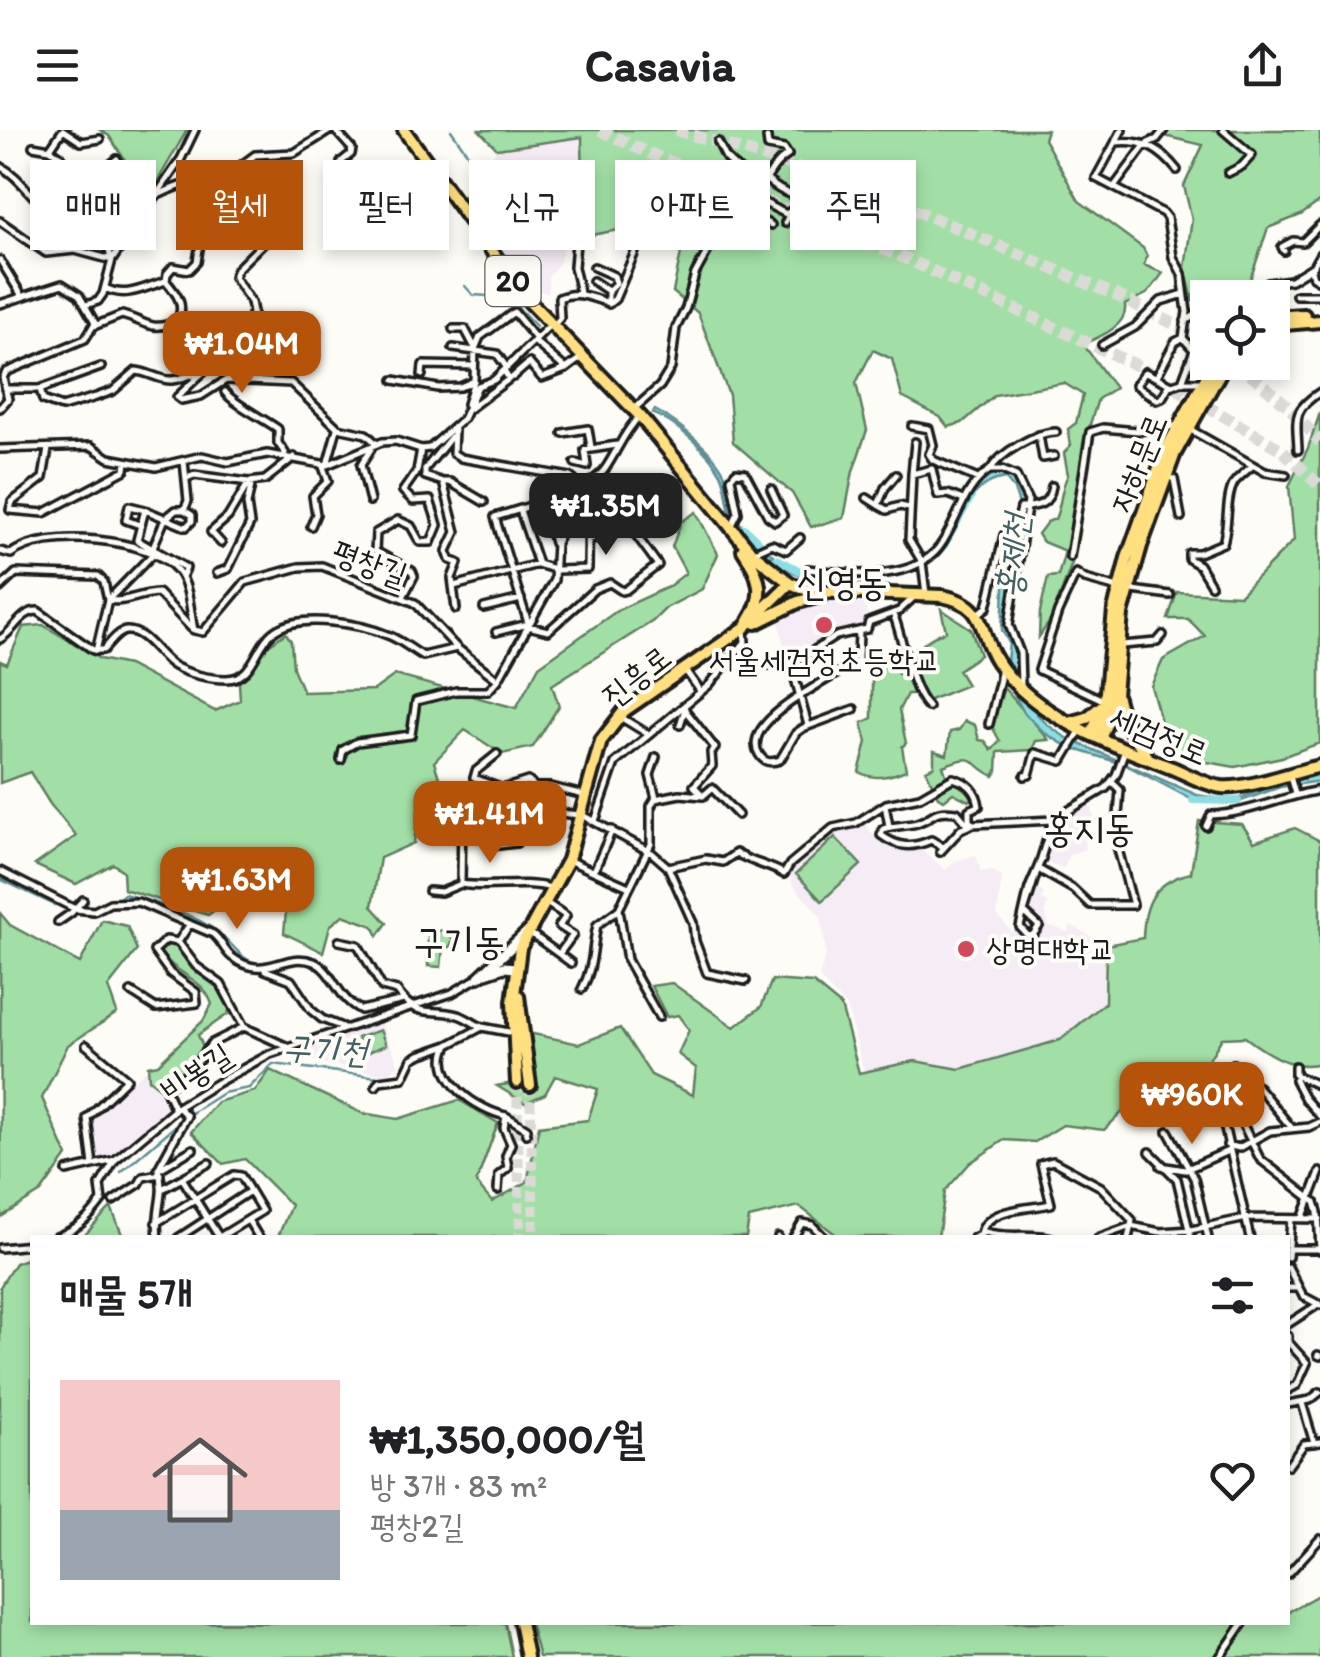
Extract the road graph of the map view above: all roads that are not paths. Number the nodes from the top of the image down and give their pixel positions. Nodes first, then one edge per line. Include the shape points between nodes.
1 (63, 130) edge
2 (195, 130) edge
3 (333, 130) edge
4 (404, 130) edge
5 (1122, 130) edge
6 (1164, 130) edge
7 (1223, 130) edge
8 (1240, 130) edge
9 (766, 138) dead end
10 (1231, 138) junction
11 (100, 139) dead end
12 (718, 142) dead end
13 (1116, 142) junction
14 (1146, 144) junction
15 (34, 146) dead end
16 (50, 149) junction
17 (117, 158) dead end
18 (58, 160) edge
19 (115, 160) edge
20 (248, 160) edge
21 (344, 160) edge
22 (728, 160) edge
23 (0, 166) edge
24 (1178, 170) dead end
25 (770, 174) edge
26 (1228, 174) dead end
27 (176, 188) edge
28 (1114, 188) junction
29 (30, 191) edge
30 (156, 196) joint
31 (770, 206) edge
32 (0, 221) edge
33 (784, 223) dead end
34 (1320, 226) edge
35 (109, 250) edge
36 (119, 250) edge
37 (199, 250) edge
38 (256, 250) edge
39 (575, 250) edge
40 (710, 250) edge
41 (1284, 251) dead end
42 (636, 252) dead end
43 (1320, 254) edge
44 (0, 260) edge
45 (112, 260) junction
46 (594, 267) dead end
47 (1312, 268) junction
48 (1290, 280) edge
49 (166, 281) junction
50 (593, 281) dead end
51 (1320, 281) edge
52 (104, 288) junction
53 (608, 291) junction
54 (1184, 294) junction
55 (1296, 295) dead end
56 (1320, 295) edge
57 (22, 296) junction
58 (581, 296) junction
59 (0, 304) edge
60 (86, 305) junction
61 (1190, 318) edge
62 (1290, 318) edge
63 (1320, 318) edge
64 (1185, 321) junction
65 (1290, 322) edge
66 (552, 325) junction
67 (94, 326) junction
68 (453, 328) dead end
69 (1183, 338) junction
70 (535, 340) junction
71 (1102, 345) dead end
72 (1190, 346) edge
73 (475, 347) junction
74 (453, 348) dead end
75 (583, 357) junction
76 (1190, 361) edge
77 (474, 366) junction
78 (102, 367) dead end
79 (566, 369) junction
80 (505, 370) junction
81 (422, 375) dead end
82 (199, 376) junction
83 (1157, 376) junction
84 (513, 377) dead end
85 (394, 380) dead end
86 (1214, 380) edge
87 (474, 381) junction
88 (1182, 382) junction
89 (1203, 382) joint
90 (1169, 386) junction
91 (5, 389) junction
92 (40, 389) junction
93 (225, 392) dead end
94 (1320, 392) edge
95 (0, 408) edge
96 (467, 410) junction
97 (637, 413) junction
98 (912, 426) dead end
99 (1183, 426) junction
100 (338, 428) junction
101 (451, 432) junction
102 (1056, 432) dead end
103 (563, 434) dead end
104 (1039, 435) junction
105 (915, 442) dead end
106 (617, 445) junction
107 (374, 446) junction
108 (591, 447) junction
109 (0, 449) edge
110 (48, 449) junction
111 (422, 449) junction
112 (1298, 450) dead end
113 (1054, 456) dead end
114 (294, 457) junction
115 (184, 461) junction
116 (126, 462) junction
117 (575, 463) dead end
118 (325, 464) junction
119 (1254, 466) junction
120 (990, 470) junction
121 (912, 474) junction
122 (896, 475) dead end
123 (1286, 475) dead end
124 (1166, 476) junction
125 (187, 478) junction
126 (978, 479) junction
127 (249, 482) junction
128 (443, 482) junction
129 (1052, 486) dead end
130 (586, 488) junction
131 (771, 490) dead end
132 (867, 498) dead end
133 (370, 500) dead end
134 (963, 500) junction
135 (12, 502) junction
136 (484, 502) dead end
137 (878, 505) junction
138 (1025, 507) junction
139 (910, 508) junction
140 (520, 509) junction
141 (0, 510) edge
142 (145, 510) junction
143 (184, 510) junction
144 (1181, 517) dead end
145 (166, 520) junction
146 (628, 523) junction
147 (140, 525) junction
148 (733, 525) junction
149 (312, 526) dead end
150 (1004, 535) dead end
151 (800, 538) dead end
152 (588, 539) junction
153 (222, 543) dead end
154 (554, 548) junction
155 (0, 551) edge
156 (153, 551) junction
157 (752, 553) junction
158 (1070, 557) dead end
159 (922, 562) junction
160 (538, 564) junction
161 (808, 569) dead end
162 (557, 570) junction
163 (512, 571) junction
164 (217, 573) dead end
165 (1005, 576) dead end
166 (790, 583) junction
167 (454, 586) junction
168 (1211, 586) dead end
169 (0, 588) edge
170 (1123, 589) junction
171 (844, 592) junction
172 (1170, 594) dead end
173 (921, 595) junction
174 (403, 596) junction
175 (521, 599) junction
176 (108, 600) junction
177 (484, 608) dead end
178 (456, 609) dead end
179 (893, 613) junction
180 (978, 614) junction
181 (529, 626) junction
182 (744, 628) junction
183 (194, 630) junction
184 (496, 632) dead end
185 (859, 632) junction
186 (1163, 636) dead end
187 (0, 639) edge
188 (1119, 645) junction
189 (458, 648) junction
190 (96, 651) junction
191 (790, 661) junction
192 (767, 665) dead end
193 (1001, 667) junction
194 (685, 670) junction
195 (498, 680) junction
196 (1116, 684) junction
197 (1021, 686) junction
198 (700, 692) junction
199 (800, 697) junction
200 (1105, 702) junction
201 (686, 707) junction
202 (928, 707) dead end
203 (854, 709) dead end
204 (619, 716) junction
205 (1068, 723) junction
206 (680, 724) dead end
207 (989, 724) dead end
208 (808, 725) junction
209 (648, 734) junction
210 (1092, 734) junction
211 (1134, 737) junction
212 (497, 754) dead end
213 (1123, 754) junction
214 (656, 758) dead end
215 (1148, 759) junction
216 (341, 760) dead end
217 (1320, 766) edge
218 (1290, 775) junction
219 (1026, 776) dead end
220 (1112, 782) junction
221 (1320, 790) edge
222 (1295, 792) junction
223 (587, 795) junction
224 (703, 796) junction
225 (655, 799) junction
226 (885, 805) junction
227 (462, 813) dead end
228 (738, 815) dead end
229 (582, 816) junction
230 (1053, 820) junction
231 (595, 821) junction
232 (971, 825) junction
233 (889, 826) junction
234 (1206, 826) dead end
235 (612, 830) junction
236 (491, 846) dead end
237 (649, 851) junction
238 (1042, 858) junction
239 (568, 860) junction
240 (668, 867) junction
241 (1040, 870) junction
242 (0, 871) edge
243 (594, 871) junction
244 (462, 884) junction
245 (552, 888) junction
246 (629, 888) junction
247 (429, 891) dead end
248 (83, 900) dead end
249 (544, 901) junction
250 (75, 909) junction
251 (619, 909) junction
252 (58, 922) dead end
253 (190, 924) junction
254 (528, 932) junction
255 (339, 941) dead end
256 (178, 942) junction
257 (559, 954) junction
258 (495, 960) junction
259 (571, 963) dead end
260 (510, 968) junction
261 (266, 970) junction
262 (479, 977) junction
263 (746, 981) dead end
264 (516, 985) junction
265 (582, 988) dead end
266 (132, 992) dead end
267 (406, 1004) junction
268 (659, 1017) dead end
269 (342, 1027) junction
270 (482, 1027) junction
271 (244, 1028) junction
272 (514, 1033) junction
273 (86, 1045) dead end
274 (448, 1046) junction
275 (288, 1047) junction
276 (1234, 1064) dead end
277 (1295, 1066) dead end
278 (1295, 1080) dead end
279 (516, 1082) tunnel mouth
280 (530, 1085) tunnel mouth
281 (376, 1086) dead end
282 (1320, 1086) edge
283 (1226, 1101) dead end
284 (177, 1108) junction
285 (506, 1116) junction
286 (1222, 1116) dead end
287 (1320, 1119) edge
288 (1291, 1127) junction
289 (1168, 1131) dead end
290 (526, 1134) dead end
291 (1250, 1142) junction
292 (1228, 1148) junction
293 (192, 1149) dead end
294 (1150, 1152) dead end
295 (115, 1160) junction
296 (210, 1164) dead end
297 (93, 1165) junction
298 (1161, 1166) junction
299 (1190, 1168) junction
300 (67, 1171) dead end
301 (159, 1171) junction
302 (1320, 1172) edge
303 (182, 1178) junction
304 (164, 1188) junction
305 (498, 1190) dead end
306 (250, 1192) junction
307 (1310, 1197) junction
308 (194, 1198) junction
309 (113, 1201) dead end
310 (1247, 1218) junction
311 (1291, 1218) junction
312 (1302, 1218) junction
313 (207, 1219) junction
314 (1319, 1219) edge
315 (248, 1220) junction
316 (156, 1223) junction
317 (1131, 1226) junction
318 (1206, 1226) junction
319 (1190, 1234) edge
320 (61, 1235) edge
321 (158, 1235) edge
322 (183, 1235) edge
323 (218, 1235) edge
324 (222, 1235) edge
325 (257, 1235) edge
326 (795, 1235) edge
327 (822, 1235) edge
328 (978, 1235) edge
329 (1009, 1235) edge
330 (1043, 1235) edge
331 (1106, 1235) edge
332 (1129, 1235) edge
333 (1208, 1235) edge
334 (1250, 1235) edge
335 (1290, 1235) edge
336 (30, 1245) edge
337 (0, 1248) edge
338 (1320, 1250) edge
339 (1290, 1252) edge
340 (1290, 1270) edge
341 (1290, 1288) edge
342 (1300, 1288) junction
343 (1319, 1305) edge
344 (1290, 1323) edge
345 (1290, 1344) edge
346 (1290, 1389) edge
347 (1320, 1392) edge
348 (1302, 1403) junction
349 (1290, 1404) edge
350 (1317, 1442) edge
351 (1290, 1463) edge
352 (1320, 1538) edge
353 (1290, 1572) edge
354 (521, 1625) edge
355 (1242, 1625) edge
356 (527, 1657) edge
357 (1220, 1657) edge

1 - 11 street via 82,142
1 - 16 street
2 - 30 street
3 - 20 street via 294,153
3 - 21 street via 352,149
4 - 66 main road, 20 via 506,273
5 - 13 street
6 - 14 street
7 - 10 street
8 - 10 street
9 - 25 street via 768,146 788,155
10 - 26 street via 1252,155
12 - 22 street
13 - 14 street
13 - 28 street via 1096,178
14 - 24 street
14 - 28 street
15 - 16 street
16 - 18 street
17 - 19 street
23 - 29 street
27 - 30 street
28 - 54 street via 1167,218
31 - 33 street via 791,211
32 - 45 street via 46,253 75,250
34 - 41 street
35 - 45 street
36 - 45 street
37 - 49 street via 189,270 174,267
38 - 82 street via 234,277 253,312 236,345
39 - 58 street
40 - 97 street via 676,328 671,368
42 - 58 street via 612,302
43 - 47 street
44 - 57 street
45 - 52 street
46 - 53 street via 614,276
47 - 48 street
47 - 51 street
49 - 52 street via 134,292
49 - 67 street via 183,308 177,322 150,328 122,314
50 - 53 street
52 - 60 street via 98,301
53 - 58 street via 608,303
54 - 64 street
54 - 71 street via 1160,301 1136,328
55 - 56 street
57 - 59 street
57 - 60 street via 62,284
58 - 66 street via 559,298 560,318
60 - 67 street
61 - 64 street
62 - 63 main road
63 - 65 main road
64 - 69 street
66 - 70 street
66 - 75 main road, 20
67 - 91 street via 85,340 6,372
68 - 73 street via 464,329
69 - 72 street
69 - 83 street via 1174,342
70 - 73 street via 514,312
70 - 79 street
70 - 80 street
73 - 74 street
73 - 77 street
73 - 80 street via 497,354
75 - 79 street
75 - 97 main road, 20
76 - 88 street
77 - 81 street via 422,365
77 - 87 street
78 - 92 street
79 - 84 street via 542,378 529,363
80 - 96 street via 478,386
80 - 96 street via 509,378
82 - 92 street via 169,381 136,371 113,391 62,407 44,400
82 - 100 street via 177,397 201,396 226,380 291,383
83 - 90 street
83 - 90 street via 1145,372 1136,385 1157,400
85 - 87 street via 438,388
86 - 99 main road, 자하문로
87 - 96 street
88 - 89 street
88 - 90 street
89 - 99 main road, 자하문로
91 - 92 street
91 - 95 street via 8,400
93 - 114 street via 278,429 278,444
94 - 112 street via 1296,416
96 - 101 street
97 - 106 street
97 - 148 main road, 20
98 - 126 street via 930,429 933,460
99 - 119 street
99 - 124 main road, 자하문로
99 - 158 street, 자하문로 via 1090,432
99 - 170 main road, 자하문로 via 1157,473
100 - 107 street via 366,434
100 - 118 street
101 - 111 street
101 - 128 street via 424,469 425,476
101 - 130 street via 453,453 461,458 570,477
102 - 104 street
103 - 108 street via 588,430
104 - 113 street via 1043,458
104 - 120 street
105 - 121 street
106 - 108 street
106 - 130 street
107 - 111 street via 396,441
107 - 118 street
107 - 133 street via 361,465
108 - 117 street via 585,450 587,466
109 - 110 street
110 - 116 street via 91,446
110 - 135 street via 43,478
111 - 174 street via 418,471 403,491 413,501 430,500 438,524 431,542 420,542 398,520 376,532 375,551 412,570
114 - 115 street
114 - 118 street
114 - 127 street via 265,480
115 - 116 street via 156,467
115 - 125 street
116 - 135 street via 124,470 44,513 10,510
118 - 149 street via 328,481 313,496
119 - 123 street
119 - 168 street via 1232,485 1223,543 1188,553
120 - 126 street
120 - 138 street via 1016,476
121 - 134 street via 932,469 938,495
121 - 139 street
122 - 137 street
124 - 144 street, 자하문로 via 1174,479
124 - 170 main road, 자하문로
125 - 127 street
125 - 143 street
126 - 134 street
127 - 153 street via 228,518 211,532
127 - 164 street via 250,524 228,568
128 - 136 street
128 - 167 street via 456,532 448,551 458,563
129 - 138 street via 1044,504
130 - 146 street via 624,487 635,500 620,513
130 - 152 street
130 - 154 street
131 - 148 street via 783,516 775,521 745,473 736,472
132 - 137 street
134 - 159 street via 940,546
135 - 141 street
137 - 139 street
138 - 165 street
138 - 197 street via 1010,625
139 - 159 street via 909,540
140 - 154 street via 543,502
140 - 160 street
140 - 163 street via 496,517
142 - 145 street
142 - 147 street
142 - 147 street via 133,505 125,516
143 - 145 street
143 - 145 street via 192,515 186,527
145 - 156 street
146 - 152 street via 609,537
146 - 181 street via 658,565 622,592 610,583 596,590 548,631
147 - 156 street via 137,540
148 - 157 main road, 20
148 - 182 main road via 759,576 757,603
150 - 180 street via 987,607
151 - 157 street via 786,550 772,544
152 - 162 street via 588,569
154 - 162 street
155 - 156 street via 86,540
156 - 176 street
156 - 183 street via 186,568 182,577
157 - 166 main road, 20
159 - 161 street via 873,574
159 - 173 street
160 - 162 street
160 - 163 street
162 - 181 street
163 - 167 street
163 - 175 street
166 - 171 main road
166 - 182 main road, 진흥로
167 - 178 street
169 - 176 street via 16,572 98,576
170 - 172 street
170 - 188 main road, 자하문로
170 - 200 main road, 자하문로
170 - 200 street via 1076,573 1039,670
171 - 173 main road
171 - 182 main road via 798,602
173 - 179 street
173 - 180 main road via 954,599
174 - 183 street, 평창길 / 평창길 via 322,566 298,566 244,582 206,629
174 - 189 street, 평창길 / 평창길
175 - 177 street
175 - 181 street
176 - 183 street via 158,592
176 - 190 street
179 - 185 street
179 - 202 street via 917,695
180 - 193 main road, 세검정로
181 - 184 street
181 - 195 street
182 - 194 main road, 진흥로
182 - 198 street via 745,642
185 - 191 street via 836,636
185 - 199 street via 858,660
186 - 188 street
187 - 190 street via 20,618 38,611
188 - 196 main road, 자하문로
189 - 190 street via 423,656 388,634 317,620 271,633 236,678 173,666 128,631
189 - 195 street, 평창길 / 평창길
191 - 192 street
191 - 199 street
193 - 197 main road, 세검정로
193 - 207 street
194 - 198 street
194 - 204 main road, 진흥로
195 - 216 street via 488,691 416,701 411,735 356,742
196 - 210 main road, 자하문로 via 1114,706
196 - 211 main road via 1119,709
197 - 205 main road, 세검정로
198 - 201 street
199 - 208 street
199 - 208 street via 757,735 758,753 763,760 780,760
200 - 205 main road via 1087,718
200 - 210 main road, 자하문로
201 - 206 street
201 - 209 street
201 - 224 street via 715,748 712,766 694,786
203 - 208 street
204 - 209 street
204 - 223 main road, 진흥로 via 601,741
205 - 210 main road, 세검정로
209 - 231 street via 615,763
210 - 213 main road, 세검정로
210 - 219 street, 세검정로 via 1062,761 1035,753
211 - 213 main road
211 - 215 main road
212 - 223 street via 474,778 504,789 528,781
213 - 215 main road, 세검정로
213 - 220 street
214 - 225 street via 650,776
215 - 218 main road, 세검정로 via 1223,787
217 - 218 main road, 세검정로
218 - 222 street
220 - 230 street
220 - 241 street via 1120,790 1116,842 1133,905 1090,905
221 - 222 street
222 - 234 street via 1211,815
223 - 229 main road, 진흥로
224 - 225 street
224 - 228 street via 712,788
225 - 237 street
226 - 232 street via 956,778 978,798 979,806 969,810
226 - 233 street
226 - 240 street via 830,830 784,874 736,853 724,862
227 - 244 street
229 - 231 street
229 - 236 street via 520,810 516,844
229 - 239 main road, 진흥로
230 - 232 street
230 - 238 street
231 - 235 street
232 - 233 street via 957,812 940,810 916,823
232 - 233 street via 941,850 932,840 920,846 892,843 881,835
235 - 237 street
235 - 243 street
237 - 240 street
237 - 246 street
238 - 241 street
238 - 241 street via 1029,888 1020,927 1028,936 1036,922 1024,912
239 - 243 street
239 - 245 main road, 진흥로
240 - 263 street via 707,973
242 - 250 street
243 - 246 street
244 - 245 street
244 - 247 street
245 - 249 main road, 진흥로
246 - 251 street
248 - 250 street
249 - 254 main road, 진흥로
249 - 257 street via 566,916 559,926 572,935
250 - 252 street
250 - 253 street via 138,902
251 - 265 street via 598,925
251 - 268 street via 628,960
253 - 256 street
253 - 261 street via 213,934 242,964
254 - 257 street
254 - 258 main road
254 - 260 main road, 진흥로
255 - 267 street via 358,945 382,988 397,991
256 - 266 street via 166,940 154,951 196,992 196,1003 156,1008
256 - 271 street via 220,984
257 - 259 street
258 - 260 main road
258 - 262 main road
260 - 262 main road
260 - 264 main road, 진흥로
261 - 267 street via 310,961 325,970 348,1004 365,1011
261 - 269 street via 291,980 312,1010
262 - 267 street, 비봉길 via 452,993
264 - 272 main road, 진흥로
264 - 280 main road, 진흥로
267 - 269 street, 비봉길
267 - 270 street
269 - 275 street, 비봉길
270 - 272 street
270 - 274 street
271 - 275 street
271 - 284 street via 212,1043 190,1072 165,1088
272 - 279 main road, 진흥로
273 - 297 street via 128,1078 87,1118
274 - 281 street via 419,1054 403,1078
274 - 285 street via 444,1065 452,1082 482,1107
275 - 284 street, 비봉길
276 - 288 street
277 - 282 street via 1295,1076
278 - 287 street
283 - 291 street
284 - 295 street, 비봉길
284 - 301 street via 187,1116
285 - 290 street
285 - 305 street via 508,1168 499,1175
286 - 292 street
287 - 288 street
288 - 291 street
289 - 299 street
291 - 292 street
291 - 307 street via 1263,1163
292 - 299 street
292 - 310 street
293 - 301 street
294 - 298 street
295 - 297 street, 비봉길
295 - 320 street via 93,1214
296 - 303 street
297 - 300 street, 비봉길
298 - 299 street
298 - 319 street via 1178,1179
299 - 318 street
301 - 304 street
301 - 309 street
302 - 307 street
303 - 304 street
303 - 308 street
304 - 316 street
306 - 308 street via 234,1175
306 - 313 street
306 - 315 street via 262,1211
307 - 312 street
307 - 314 street
308 - 313 street
308 - 316 street
310 - 311 street
310 - 318 street
310 - 334 street
311 - 312 street
311 - 335 street
312 - 314 street
313 - 322 street
313 - 323 street
314 - 338 street
315 - 324 street
315 - 325 street
316 - 321 street
317 - 319 street
317 - 328 street via 1100,1187 1053,1161 1041,1164 1050,1204 989,1217
317 - 331 street
317 - 332 street
318 - 319 street
318 - 333 street
326 - 327 street via 802,1223
329 - 330 street
336 - 337 street
338 - 339 street
340 - 342 street
341 - 342 street
342 - 343 street
343 - 344 street
345 - 346 street via 1307,1363
347 - 348 street
348 - 349 street
348 - 350 street
350 - 351 street via 1304,1444
352 - 353 street
354 - 356 main road
355 - 357 street

